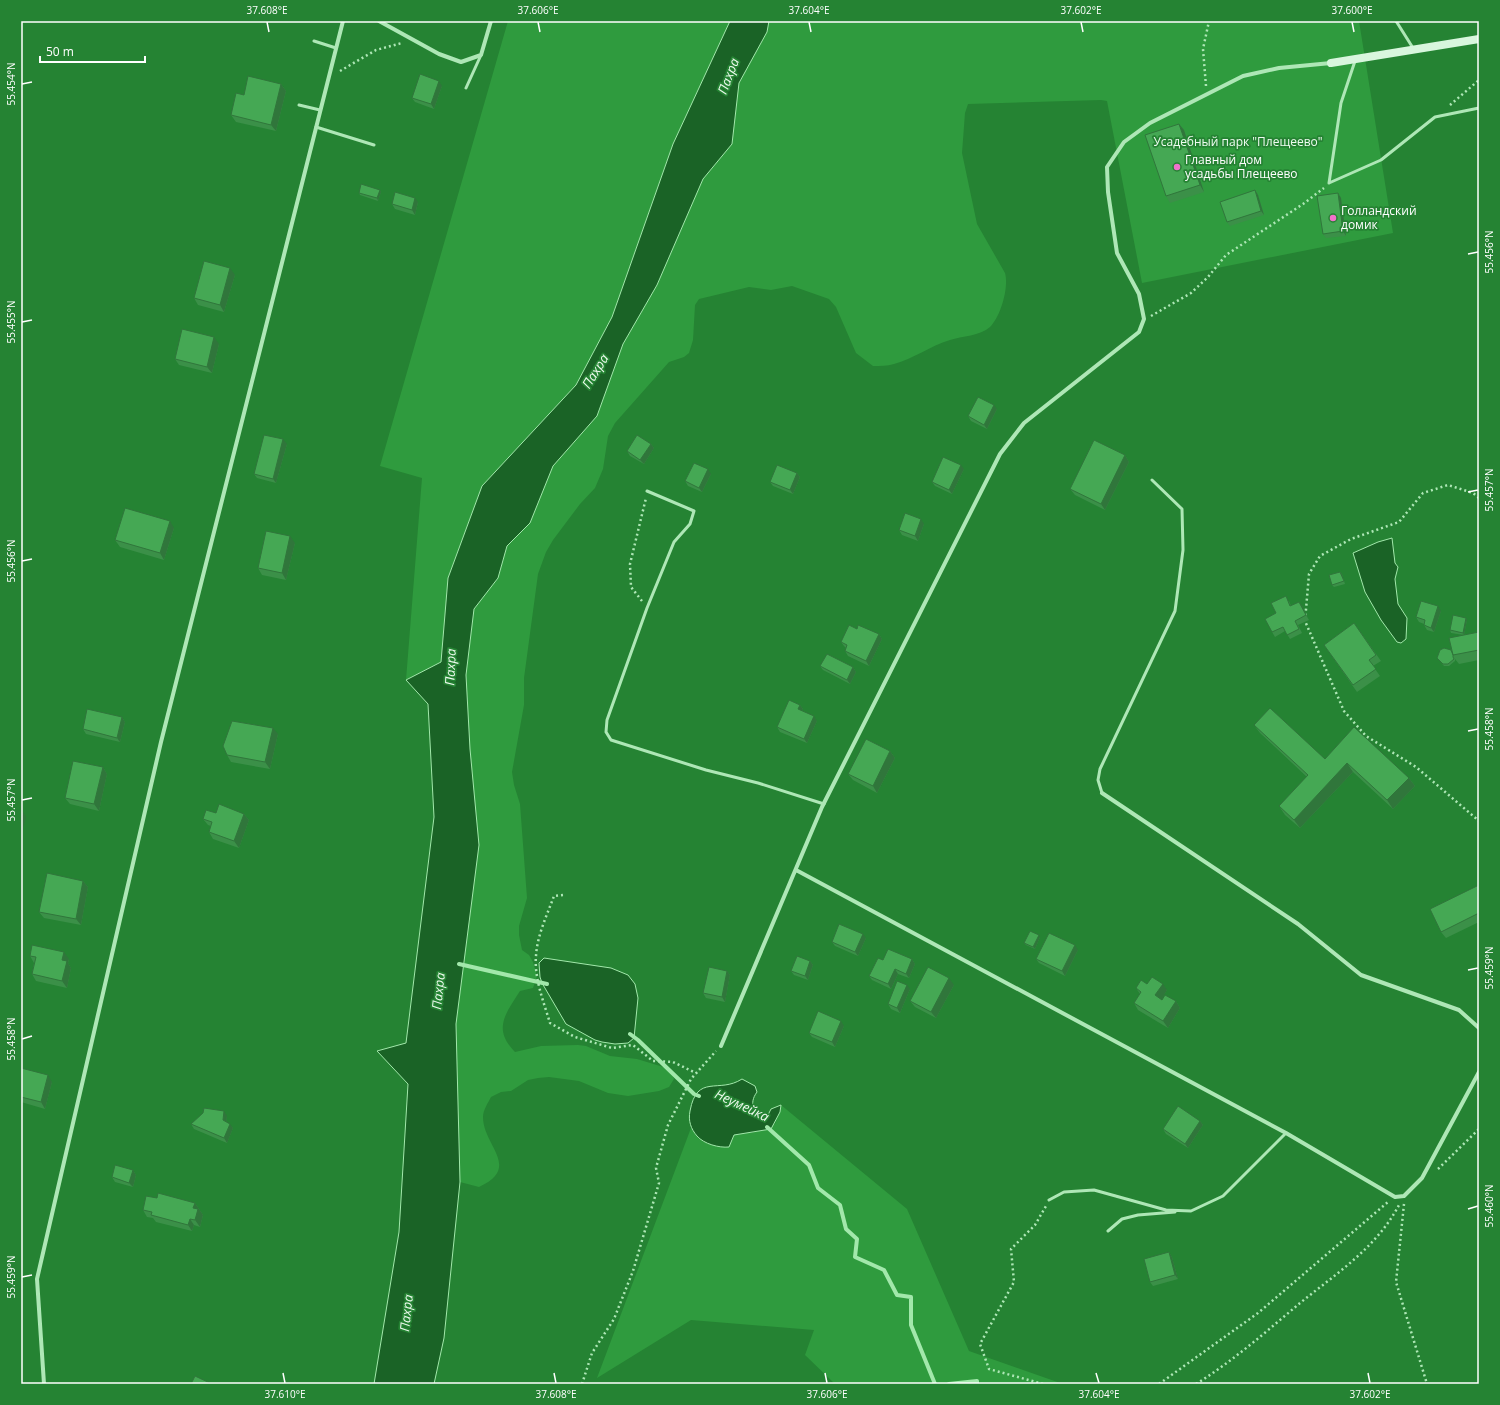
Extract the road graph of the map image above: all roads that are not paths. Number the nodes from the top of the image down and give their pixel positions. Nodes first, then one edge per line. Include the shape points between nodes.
1 (343, 21) edge
2 (379, 21) edge
3 (491, 21) edge
4 (1396, 21) edge
5 (1479, 39) edge
6 (314, 41) dead end
7 (336, 48) junction
8 (1414, 49) junction
9 (481, 55) junction
10 (1356, 59) junction
11 (1331, 63) joint
12 (466, 88) dead end
13 (299, 105) dead end
14 (1479, 108) edge
15 (320, 110) junction
16 (316, 128) junction
17 (374, 145) dead end
18 (1152, 480) dead end
19 (648, 491) road end
20 (1102, 793) joint
21 (824, 804) junction
22 (796, 870) junction
23 (1479, 1028) edge
24 (721, 1046) road end
25 (1479, 1072) edge
26 (1286, 1133) junction
27 (1049, 1200) road end
28 (1191, 1211) junction
29 (1108, 1231) dead end
30 (44, 1384) edge

1 - 7 street
2 - 9 street via 439,54 461,62
3 - 9 street
4 - 8 lane
5 - 8 street
6 - 7 lane
7 - 15 street
8 - 10 street
9 - 12 lane
10 - 11 street
10 - 14 lane via 1340,103 1329,183 1381,160 1436,117
11 - 21 street via 1279,68 1243,76 1143,128 1124,142 1107,167 1108,192 1117,253 1139,294 1144,319 1139,332 1024,423 1000,454
13 - 15 lane
15 - 16 street
16 - 17 lane
16 - 30 street via 161,742 37,1279
18 - 20 lane via 1182,509 1184,550 1175,611 1100,769 1098,780
19 - 21 lane via 694,511 690,524 674,542 647,608 607,720 606,732 611,740 706,770 758,782
20 - 23 street via 1298,924 1361,975 1459,1010
21 - 22 street
22 - 24 street
22 - 26 street
25 - 26 street via 1422,1178 1404,1196 1395,1197
26 - 28 lane via 1223,1196
27 - 28 lane via 1064,1192 1094,1190 1166,1210
28 - 29 lane via 1138,1215 1122,1219

